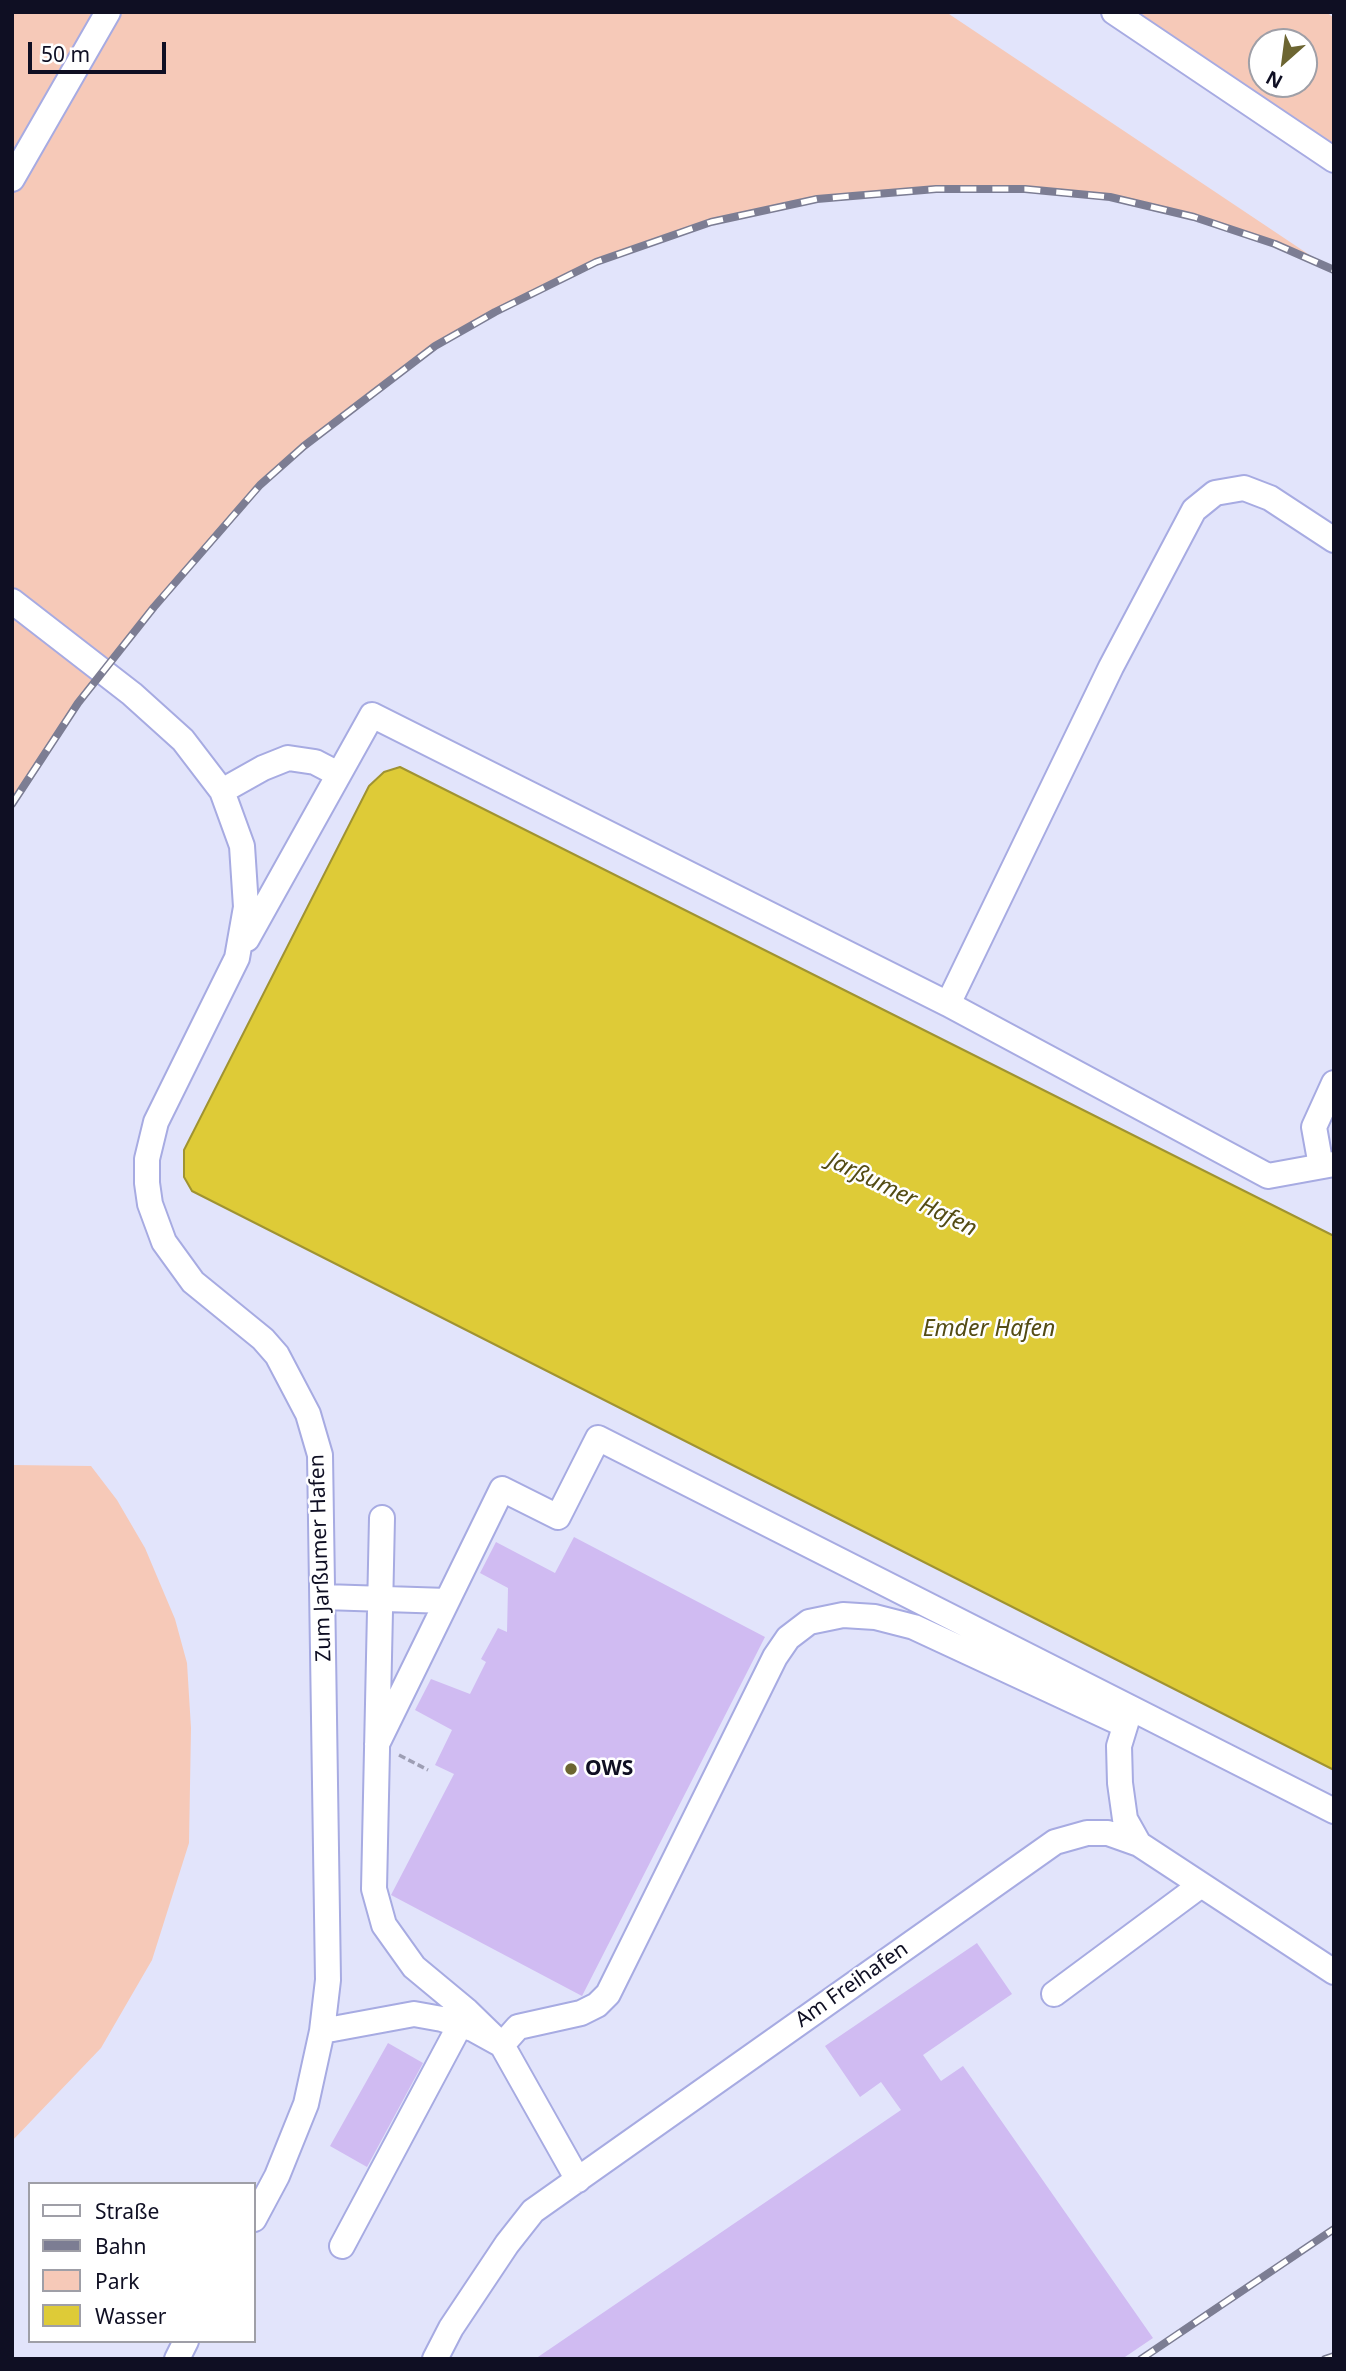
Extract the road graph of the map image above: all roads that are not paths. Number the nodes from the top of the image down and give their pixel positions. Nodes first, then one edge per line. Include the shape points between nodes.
1 (108, 12) edge
2 (1114, 12) edge
3 (1334, 160) edge
4 (12, 179) edge
5 (1334, 540) edge
6 (12, 601) edge
7 (338, 774) junction
8 (222, 791) junction
9 (237, 958) junction
10 (948, 1004) junction
11 (1334, 1083) edge
12 (1328, 1165) edge
13 (382, 1518) dead end
14 (324, 1597) junction
15 (381, 1598) junction
16 (447, 1601) junction
17 (1128, 1716) junction
18 (377, 1744) junction
19 (1334, 1811) edge
20 (1139, 1844) junction
21 (1201, 1885) junction
22 (1334, 1972) edge
23 (1054, 1994) dead end
24 (460, 2025) junction
25 (322, 2031) junction
26 (502, 2045) junction
27 (578, 2180) junction
28 (256, 2215) edge
29 (342, 2246) dead end
30 (185, 2343) edge
31 (177, 2359) edge
32 (435, 2359) edge

1 - 4 street
2 - 3 street
5 - 10 street via 1270,498 1244,488 1215,493 1194,510 1111,667
6 - 8 street, Zum Jarßumer Hafen via 160,717 204,763
7 - 8 street via 315,762 288,758
7 - 9 street
7 - 10 street via 372,715
8 - 9 street, Zum Jarßumer Hafen via 244,858 246,907
9 - 14 street, Zum Jarßumer Hafen via 156,1122 147,1159 149,1194 156,1224 175,1260 193,1282 270,1347 308,1414 320,1455
10 - 12 street via 1268,1176
11 - 12 street via 1314,1127
13 - 15 street
14 - 15 street
14 - 25 street, Zum Jarßumer Hafen via 330,1925
15 - 16 street
15 - 18 street
16 - 17 street via 502,1489 558,1517 598,1438
16 - 18 street
17 - 19 street
17 - 20 street via 1119,1746 1120,1783 1125,1819
17 - 26 street via 914,1626 843,1615 809,1622 788,1638 775,1657 608,1994 581,2013 518,2027
18 - 26 street via 374,1889 384,1925 414,1967
20 - 21 street, Am Freihafen
20 - 27 street, Am Freihafen via 1108,1833 1087,1833 1055,1842
21 - 22 street, Am Freihafen
21 - 23 street
24 - 25 street via 414,2014
24 - 26 street
24 - 29 street
25 - 28 street, Zum Jarßumer Hafen via 306,2104
26 - 27 street
27 - 32 street, Am Freihafen via 533,2211 451,2328
30 - 31 street

